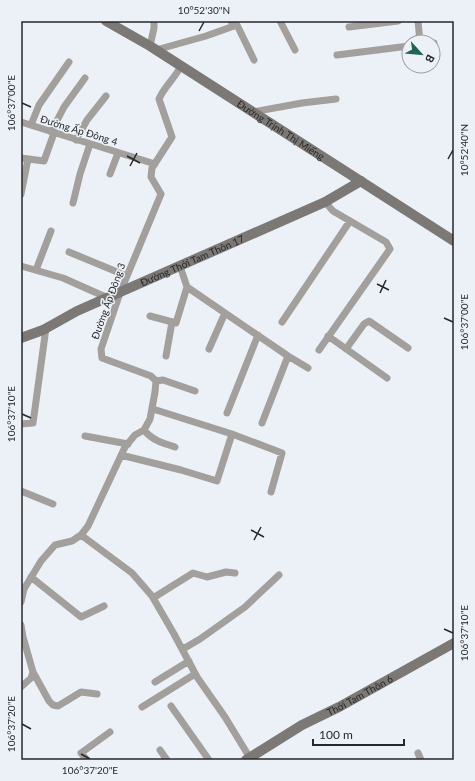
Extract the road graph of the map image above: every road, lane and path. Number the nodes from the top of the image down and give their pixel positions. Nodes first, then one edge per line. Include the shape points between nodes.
1 (106, 21) edge
2 (154, 21) edge
3 (280, 21) edge
4 (398, 21) edge
5 (418, 21) edge
6 (232, 23) edge
7 (349, 27) dead end
8 (419, 34) edge
9 (401, 47) edge
10 (153, 48) junction
11 (295, 50) dead end
12 (337, 55) dead end
13 (254, 60) dead end
14 (69, 62) dead end
15 (181, 66) junction
16 (85, 78) dead end
17 (106, 96) dead end
18 (336, 99) dead end
19 (253, 112) junction
20 (21, 122) edge
21 (30, 125) junction
22 (52, 132) junction
23 (76, 140) junction
24 (90, 144) junction
25 (118, 153) junction
26 (24, 158) edge
27 (155, 164) junction
28 (110, 174) dead end
29 (361, 181) junction
30 (21, 194) edge
31 (325, 202) junction
32 (73, 203) dead end
33 (350, 221) junction
34 (51, 231) dead end
35 (454, 241) edge
36 (69, 252) dead end
37 (21, 266) edge
38 (180, 266) junction
39 (36, 270) junction
40 (127, 276) junction
41 (187, 287) junction
42 (120, 293) junction
43 (108, 298) junction
44 (225, 313) junction
45 (150, 316) dead end
46 (172, 322) junction
47 (282, 322) dead end
48 (46, 328) junction
49 (258, 335) junction
50 (328, 336) junction
51 (21, 338) edge
52 (408, 348) dead end
53 (209, 349) dead end
54 (346, 349) junction
55 (319, 350) dead end
56 (166, 356) dead end
57 (288, 356) junction
58 (308, 368) dead end
59 (386, 378) dead end
60 (156, 381) junction
61 (196, 391) dead end
62 (153, 409) junction
63 (227, 413) dead end
64 (262, 423) dead end
65 (21, 424) edge
66 (144, 430) junction
67 (232, 434) junction
68 (85, 436) dead end
69 (128, 444) junction
70 (175, 447) dead end
71 (121, 455) junction
72 (21, 491) edge
73 (271, 492) dead end
74 (53, 504) dead end
75 (81, 535) junction
76 (235, 573) dead end
77 (279, 575) dead end
78 (31, 578) junction
79 (153, 598) junction
80 (21, 601) edge
81 (104, 606) dead end
82 (21, 625) edge
83 (454, 643) edge
84 (182, 649) junction
85 (189, 661) junction
86 (33, 672) junction
87 (195, 674) junction
88 (155, 682) dead end
89 (21, 687) edge
90 (97, 694) dead end
91 (171, 706) dead end
92 (142, 707) dead end
93 (110, 732) dead end
94 (160, 750) dead end
95 (248, 759) edge
96 (87, 760) edge
97 (167, 760) edge
98 (209, 760) edge

1 - 10 street, Đường Trịnh Thị Miếng
2 - 10 street
3 - 11 street
4 - 7 street
5 - 8 street
6 - 10 street via 206,36
6 - 13 street via 237,25
9 - 12 street
10 - 15 street, Đường Trịnh Thị Miếng
14 - 21 street via 39,106
15 - 19 street, Đường Trịnh Thị Miếng
15 - 27 street, Đường Ấp Đông 3 via 159,99 172,137
16 - 22 street via 64,108
17 - 23 street via 87,120
18 - 19 street
19 - 29 street, Đường Trịnh Thị Miếng
20 - 21 street, Đường Ấp Đông 4
21 - 22 street, Đường Ấp Đông 4
22 - 23 street, Đường Ấp Đông 4
22 - 26 street via 44,161
23 - 24 street, Đường Ấp Đông 4
24 - 25 street, Đường Ấp Đông 4
24 - 32 street
25 - 27 street, Đường Ấp Đông 4
25 - 28 street
26 - 30 street
27 - 40 street, Đường Ấp Đông 3 via 151,177 161,194
29 - 31 street, Đường Thới Tam Thôn 17
29 - 35 street, Đường Trịnh Thị Miếng
31 - 33 street via 333,211
31 - 38 street, Đường Thới Tam Thôn 17
33 - 47 street
33 - 50 street via 386,242 390,249
34 - 39 street
36 - 40 street
37 - 39 street
38 - 41 street
38 - 42 street, Đường Thới Tam Thôn 17
39 - 43 street via 63,278
40 - 42 street, Đường Ấp Đông 3
41 - 44 street
41 - 46 street via 176,323
42 - 43 street, Đường Thới Tam Thôn 17
42 - 60 street, Đường Ấp Đông 3 via 101,349 102,358 151,376
43 - 48 street, Đường Thới Tam Thôn 17
44 - 49 street
44 - 53 street
45 - 46 street
46 - 56 street
48 - 51 street, Đường Thới Tam Thôn 17
48 - 65 street via 33,423
49 - 57 street
49 - 63 street
50 - 54 street
50 - 55 street
52 - 54 street via 369,321
54 - 59 street
57 - 58 street
57 - 64 street
60 - 61 street via 163,380
60 - 62 street
62 - 66 street
62 - 67 street
66 - 69 street via 135,435
66 - 70 street via 158,442
67 - 71 street via 217,481
67 - 73 street via 282,453
68 - 69 street
69 - 71 street
71 - 75 street via 88,526
72 - 74 street
75 - 78 street via 72,541 55,545
75 - 79 street via 132,573
76 - 79 street via 219,573 207,577 193,573
77 - 84 street via 245,607
78 - 80 street
78 - 81 street via 81,616
79 - 84 street
82 - 86 street
83 - 95 street, Thới Tam Thôn 6 via 302,725
84 - 85 street
85 - 87 street
85 - 88 street
86 - 89 street via 31,678
86 - 90 street via 53,705 58,706 81,692
87 - 92 street
87 - 95 street
91 - 98 street
93 - 96 street via 81,753
94 - 97 street

